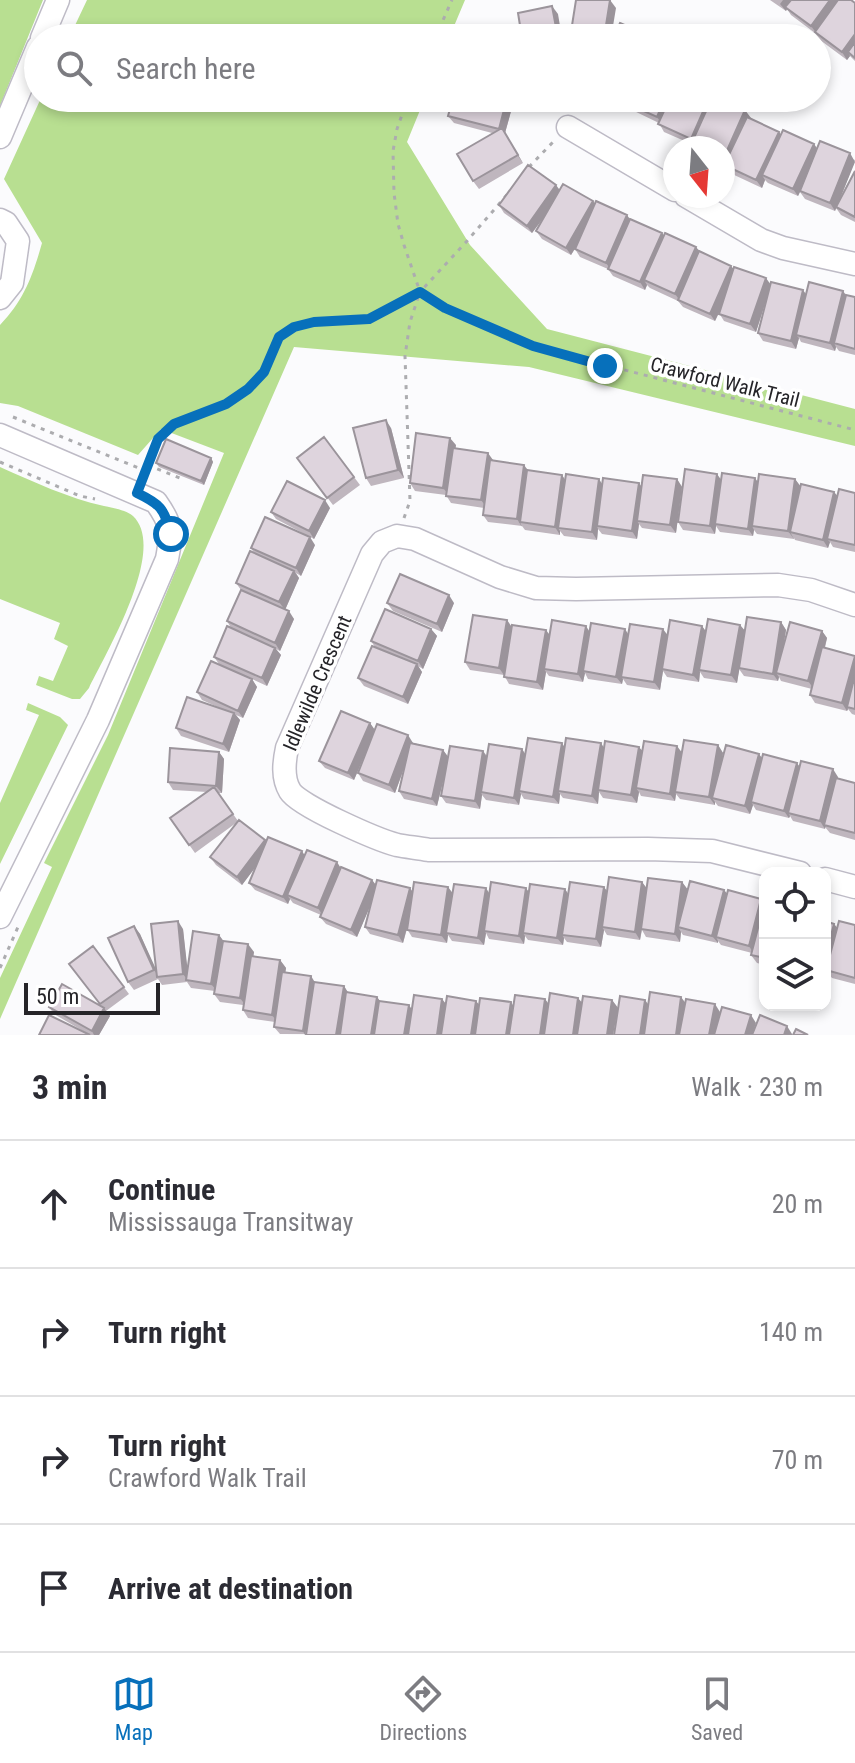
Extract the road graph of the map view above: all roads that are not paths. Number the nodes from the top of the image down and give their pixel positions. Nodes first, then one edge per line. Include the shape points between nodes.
1 (58, 0) edge
2 (48, 24) edge
3 (24, 80) edge
4 (568, 127) road end
5 (0, 137) edge
6 (663, 183) edge
7 (706, 208) edge
8 (0, 220) edge
9 (855, 264) edge
10 (0, 298) edge
11 (0, 435) edge
12 (855, 605) edge
13 (776, 867) edge
14 (831, 881) edge
15 (855, 887) edge
16 (0, 917) edge

1 - 2 street
3 - 5 street
4 - 6 street
7 - 9 street via 761,240
8 - 10 street via 18,241 12,283
11 - 16 street via 156,502 171,534 167,559 98,720
12 - 13 street, Idlewilde Crescent via 778,585 536,588 397,536 372,554 287,748 284,763 291,793 311,808 396,845 429,850 712,851
14 - 15 street

